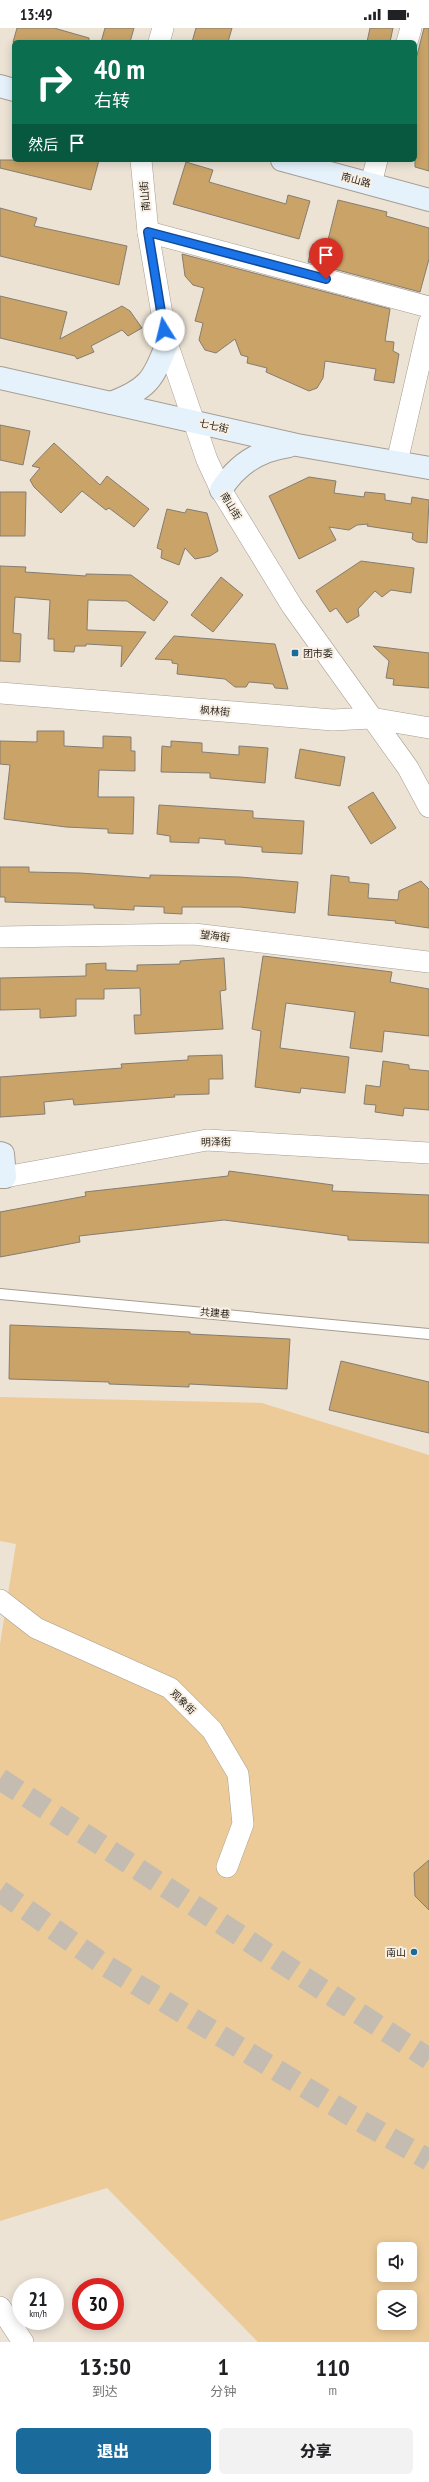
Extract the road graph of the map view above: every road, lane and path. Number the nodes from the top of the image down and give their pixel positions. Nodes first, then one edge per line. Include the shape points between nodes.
1 (163, 28) edge
2 (411, 28) edge
3 (160, 40) edge
4 (408, 40) edge
5 (0, 86) edge
6 (12, 89) edge
7 (141, 162) edge
8 (289, 162) edge
9 (376, 162) edge
10 (371, 184) junction
11 (429, 200) edge
12 (148, 232) junction
13 (429, 307) edge
14 (429, 323) edge
15 (167, 343) junction
16 (0, 378) edge
17 (111, 403) junction
18 (193, 421) junction
19 (296, 445) junction
20 (396, 462) junction
21 (429, 468) edge
22 (221, 490) junction
23 (0, 693) edge
24 (371, 718) junction
25 (429, 728) edge
26 (429, 807) edge
27 (0, 937) edge
28 (429, 962) edge
29 (0, 1153) edge
30 (429, 1153) edge
31 (2, 1177) edge
32 (0, 1294) edge
33 (429, 1334) edge
34 (0, 1600) edge
35 (227, 1867) dead end
36 (0, 2307) edge
37 (23, 2342) edge

1 - 3 street
2 - 4 street
5 - 6 main road
7 - 12 street, 南山街
8 - 10 main road, 南山路
9 - 10 street
10 - 11 main road, 南山路
12 - 13 street
12 - 15 street, 南山街
14 - 20 street
15 - 17 main road via 157,370 146,384 129,396
15 - 18 street, 南山街
16 - 17 main road, 七七街
17 - 18 main road, 七七街
18 - 19 main road, 七七街
18 - 22 street, 南山街
19 - 20 main road, 七七街
19 - 22 main road via 272,448 256,455 241,465
20 - 21 main road, 七七街
22 - 24 street, 南山街 via 292,606
23 - 24 street, 枫林街 via 333,720
24 - 25 street, 枫林街
24 - 26 street, 南山街 via 408,768
27 - 28 street, 望海街 via 194,934
29 - 31 main road via 3,1154
30 - 31 street, 明泽街 via 207,1140
32 - 33 lane, 共建巷
34 - 35 street, 观象街 via 36,1628 170,1688 212,1730 238,1774 243,1824
36 - 37 street

